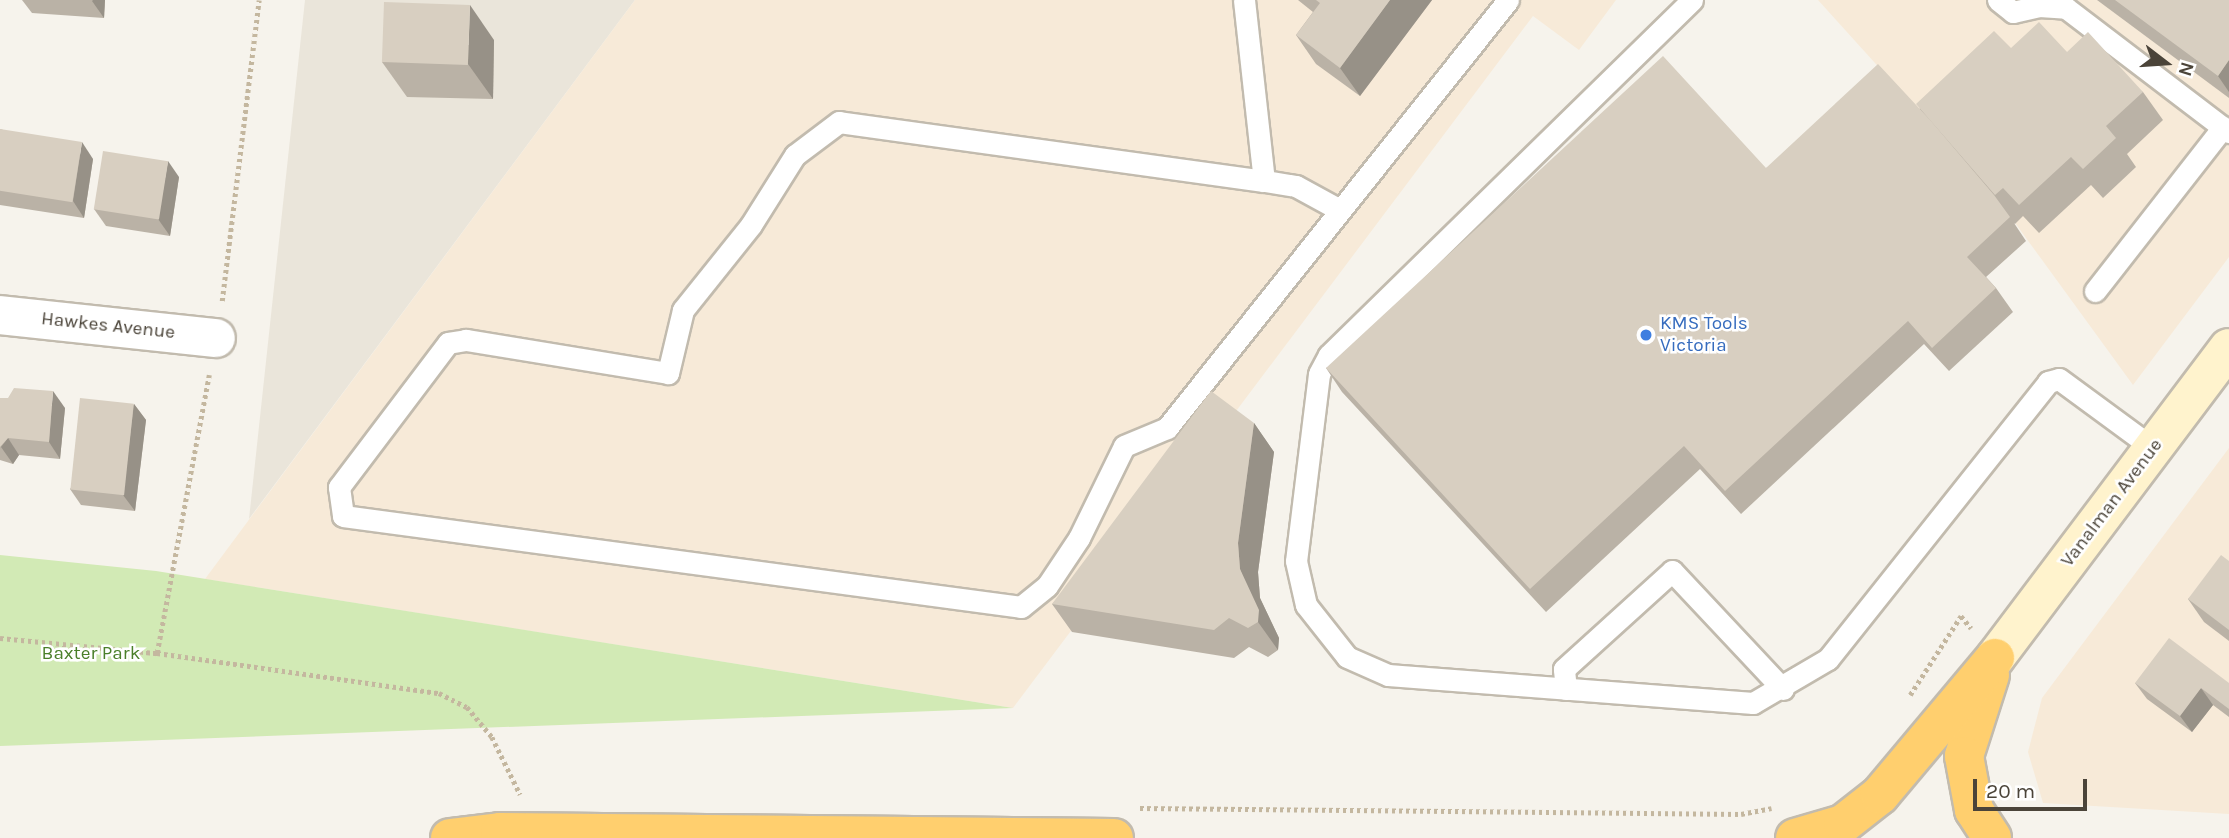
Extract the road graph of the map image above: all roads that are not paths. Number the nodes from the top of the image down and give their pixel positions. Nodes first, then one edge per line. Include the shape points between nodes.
1 (1244, 0) edge
2 (1508, 0) edge
3 (1692, 0) edge
4 (1998, 0) edge
5 (2226, 130) edge
6 (1264, 180) junction
7 (1338, 208) junction
8 (2095, 290) dead end
9 (0, 315) edge
10 (216, 338) dead end
11 (2229, 348) edge
12 (2154, 448) junction
13 (1995, 657) junction
14 (1566, 689) junction
15 (1783, 689) junction
16 (1786, 822) edge
17 (1125, 823) edge
18 (450, 838) edge
19 (1992, 838) edge

1 - 6 lane
2 - 7 lane
3 - 14 lane via 1329,355 1320,374 1296,561 1306,604 1348,657 1388,676
4 - 5 lane via 2014,12 2039,6 2066,8
5 - 8 lane
6 - 7 lane via 1296,187
6 - 7 lane via 839,122 795,155 751,225 683,310 668,373 466,340 448,343 339,487 344,516 1021,607 1047,586 1079,538 1124,446 1167,428 1242,339
9 - 10 street, Hawkes Avenue
11 - 12 main road, Vanalman Avenue
12 - 13 main road, Vanalman Avenue
12 - 15 lane via 2059,379 2048,382 1828,659
13 - 16 highway via 1880,795 1843,824
13 - 19 highway via 1964,756 1974,810
14 - 15 lane via 1754,703
14 - 15 lane via 1564,669 1672,571
17 - 18 highway via 513,832

